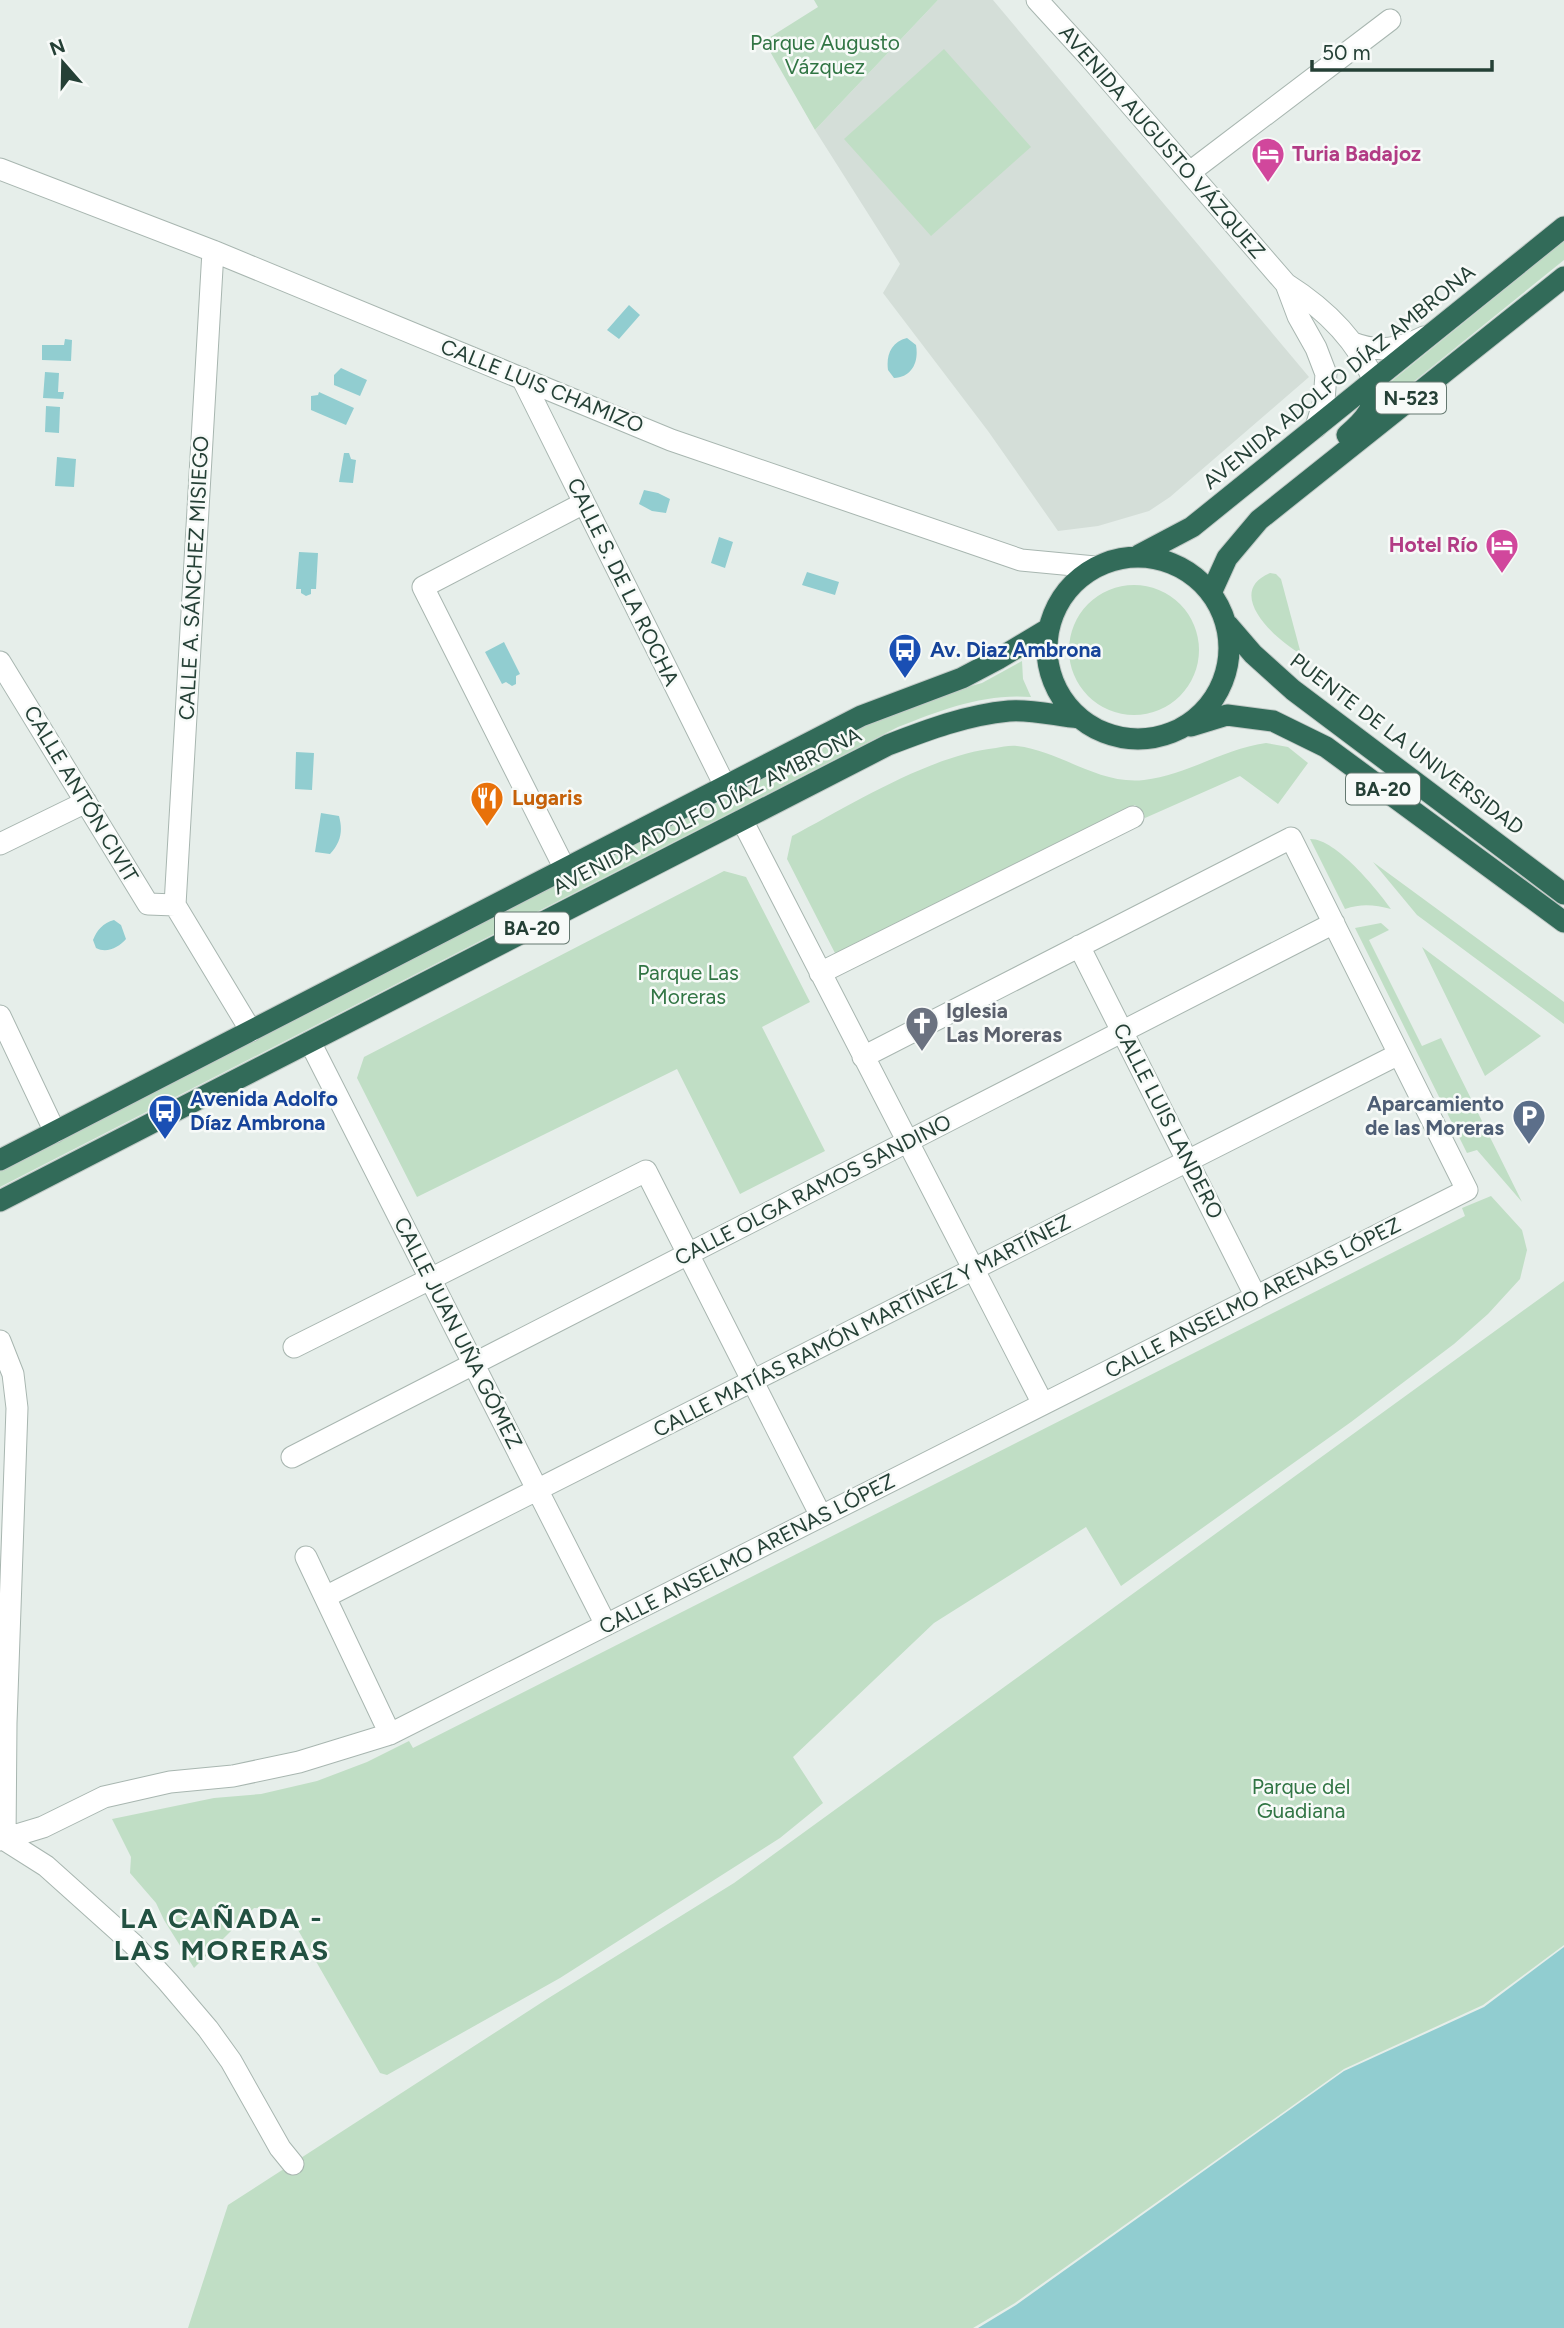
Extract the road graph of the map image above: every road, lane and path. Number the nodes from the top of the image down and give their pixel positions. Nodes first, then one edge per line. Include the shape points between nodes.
1 (1037, 0) edge
2 (1390, 20) dead end
3 (0, 169) edge
4 (1190, 172) junction
5 (1564, 226) edge
6 (214, 251) junction
7 (1564, 277) edge
8 (1286, 284) junction
9 (1431, 334) junction
10 (1353, 342) junction
11 (522, 378) junction
12 (1374, 381) junction
13 (1316, 427) junction
14 (584, 503) junction
15 (1259, 520) junction
16 (1139, 555) junction
17 (1095, 567) junction
18 (1212, 592) junction
19 (1228, 625) junction
20 (1048, 629) junction
21 (0, 662) edge
22 (1079, 718) junction
23 (1180, 730) junction
24 (725, 786) junction
25 (86, 802) junction
26 (1133, 817) dead end
27 (742, 820) junction
28 (0, 844) edge
29 (565, 869) junction
30 (1564, 894) edge
31 (175, 905) junction
32 (1564, 922) edge
33 (1334, 923) junction
34 (1079, 946) junction
35 (820, 972) junction
36 (0, 1016) edge
37 (251, 1031) junction
38 (1122, 1031) junction
39 (310, 1042) junction
40 (1399, 1054) junction
41 (863, 1056) junction
42 (55, 1132) junction
43 (907, 1142) junction
44 (0, 1160) edge
45 (1188, 1161) junction
46 (0, 1201) edge
47 (688, 1254) junction
48 (973, 1270) junction
49 (431, 1279) junction
50 (1256, 1297) junction
51 (0, 1341) edge
52 (294, 1347) dead end
53 (474, 1363) junction
54 (752, 1381) junction
55 (1042, 1404) junction
56 (292, 1457) dead end
57 (538, 1490) junction
58 (821, 1516) junction
59 (306, 1557) dead end
60 (325, 1597) junction
61 (607, 1625) junction
62 (390, 1734) junction
63 (2, 1845) edge
64 (293, 2164) dead end

1 - 4 street, AVENIDA AUGUSTO VÁZQUEZ
2 - 4 street
3 - 6 street, CALLE LUIS CHAMIZO
4 - 8 street, AVENIDA AUGUSTO VÁZQUEZ
5 - 9 highway, AVENIDA ADOLFO DÍAZ AMBRONA / N-523
6 - 11 street, CALLE LUIS CHAMIZO
6 - 31 street, CALLE A. SÁNCHEZ MISIEGO
7 - 15 highway, N-523
8 - 10 street, AVENIDA AUGUSTO VÁZQUEZ via 1315,303
8 - 13 street, AVENIDA AUGUSTO VÁZQUEZ via 1326,374
9 - 10 street via 1389,349
9 - 12 highway, AVENIDA ADOLFO DÍAZ AMBRONA / N-523
10 - 12 street, AVENIDA AUGUSTO VÁZQUEZ
11 - 14 street, CALLE S. DE LA ROCHA
11 - 17 street, CALLE LUIS CHAMIZO via 671,440 1021,559
12 - 13 highway, AVENIDA ADOLFO DÍAZ AMBRONA / N-523
12 - 15 highway via 1367,416 1272,497
13 - 16 highway, AVENIDA ADOLFO DÍAZ AMBRONA / N-523 via 1192,527
14 - 24 street, CALLE S. DE LA ROCHA
14 - 29 street via 423,587
15 - 18 highway, N-523 via 1227,558
16 - 17 highway, BA-20
16 - 18 highway, BA-20 via 1182,570
17 - 20 highway, BA-20 via 1065,593
18 - 19 highway, BA-20
19 - 23 highway, BA-20 via 1230,656 1222,686 1204,711
19 - 30 highway, PUENTE DE LA UNIVERSIDAD / BA-20 via 1293,690
20 - 22 highway, BA-20 via 1046,654 1051,678 1062,700
20 - 24 highway, AVENIDA ADOLFO DÍAZ AMBRONA / BA-20 via 962,678 861,716
21 - 25 street, CALLE ANTÓN CIVIT
22 - 23 highway, BA-20 via 1102,732 1128,739
22 - 27 highway, AVENIDA ADOLFO DÍAZ AMBRONA / BA-20 via 1011,710 932,728
23 - 32 highway, BA-20 via 1227,715 1273,721 1326,747
24 - 29 highway, AVENIDA ADOLFO DÍAZ AMBRONA / BA-20
25 - 28 street
25 - 31 street, CALLE ANTÓN CIVIT via 148,904
26 - 35 street
27 - 35 street
27 - 39 highway, AVENIDA ADOLFO DÍAZ AMBRONA / BA-20
29 - 37 highway, AVENIDA ADOLFO DÍAZ AMBRONA / BA-20
31 - 37 street
33 - 34 street via 1291,838
33 - 38 street, CALLE OLGA RAMOS SANDINO
33 - 40 street
34 - 38 street, CALLE LUIS LANDERO
34 - 41 street
35 - 41 street
36 - 42 street
37 - 42 highway, AVENIDA ADOLFO DÍAZ AMBRONA / BA-20
38 - 43 street, CALLE OLGA RAMOS SANDINO
38 - 45 street, CALLE LUIS LANDERO
39 - 46 highway, AVENIDA ADOLFO DÍAZ AMBRONA / BA-20
39 - 49 street, CALLE JUAN UÑA GÓMEZ
40 - 45 street, CALLE MATÍAS RAMÓN MARTÍNEZ Y MARTÍNEZ
40 - 50 street, CALLE ANSELMO ARENAS LÓPEZ via 1467,1190
41 - 43 street
42 - 44 highway, AVENIDA ADOLFO DÍAZ AMBRONA / BA-20
43 - 47 street, CALLE OLGA RAMOS SANDINO
43 - 48 street
45 - 48 street, CALLE MATÍAS RAMÓN MARTÍNEZ Y MARTÍNEZ
45 - 50 street, CALLE LUIS LANDERO
47 - 49 street via 646,1171
47 - 53 street, CALLE OLGA RAMOS SANDINO
47 - 54 street
48 - 54 street, CALLE MATÍAS RAMÓN MARTÍNEZ Y MARTÍNEZ
48 - 55 street
49 - 52 street
49 - 53 street, CALLE JUAN UÑA GÓMEZ
50 - 55 street, CALLE ANSELMO ARENAS LÓPEZ
51 - 63 street via 13,1374 17,1408
53 - 56 street, CALLE OLGA RAMOS SANDINO
53 - 57 street, CALLE JUAN UÑA GÓMEZ
54 - 57 street, CALLE MATÍAS RAMÓN MARTÍNEZ Y MARTÍNEZ
54 - 58 street
55 - 58 street, CALLE ANSELMO ARENAS LÓPEZ
57 - 60 street, CALLE MATÍAS RAMÓN MARTÍNEZ Y MARTÍNEZ
57 - 61 street, CALLE JUAN UÑA GÓMEZ
58 - 61 street, CALLE ANSELMO ARENAS LÓPEZ
59 - 60 street
60 - 62 street
61 - 62 street, CALLE ANSELMO ARENAS LÓPEZ
62 - 63 street, CALLE ANSELMO ARENAS LÓPEZ via 299,1762 104,1797
63 - 64 street via 46,1866 167,1982 231,2061

